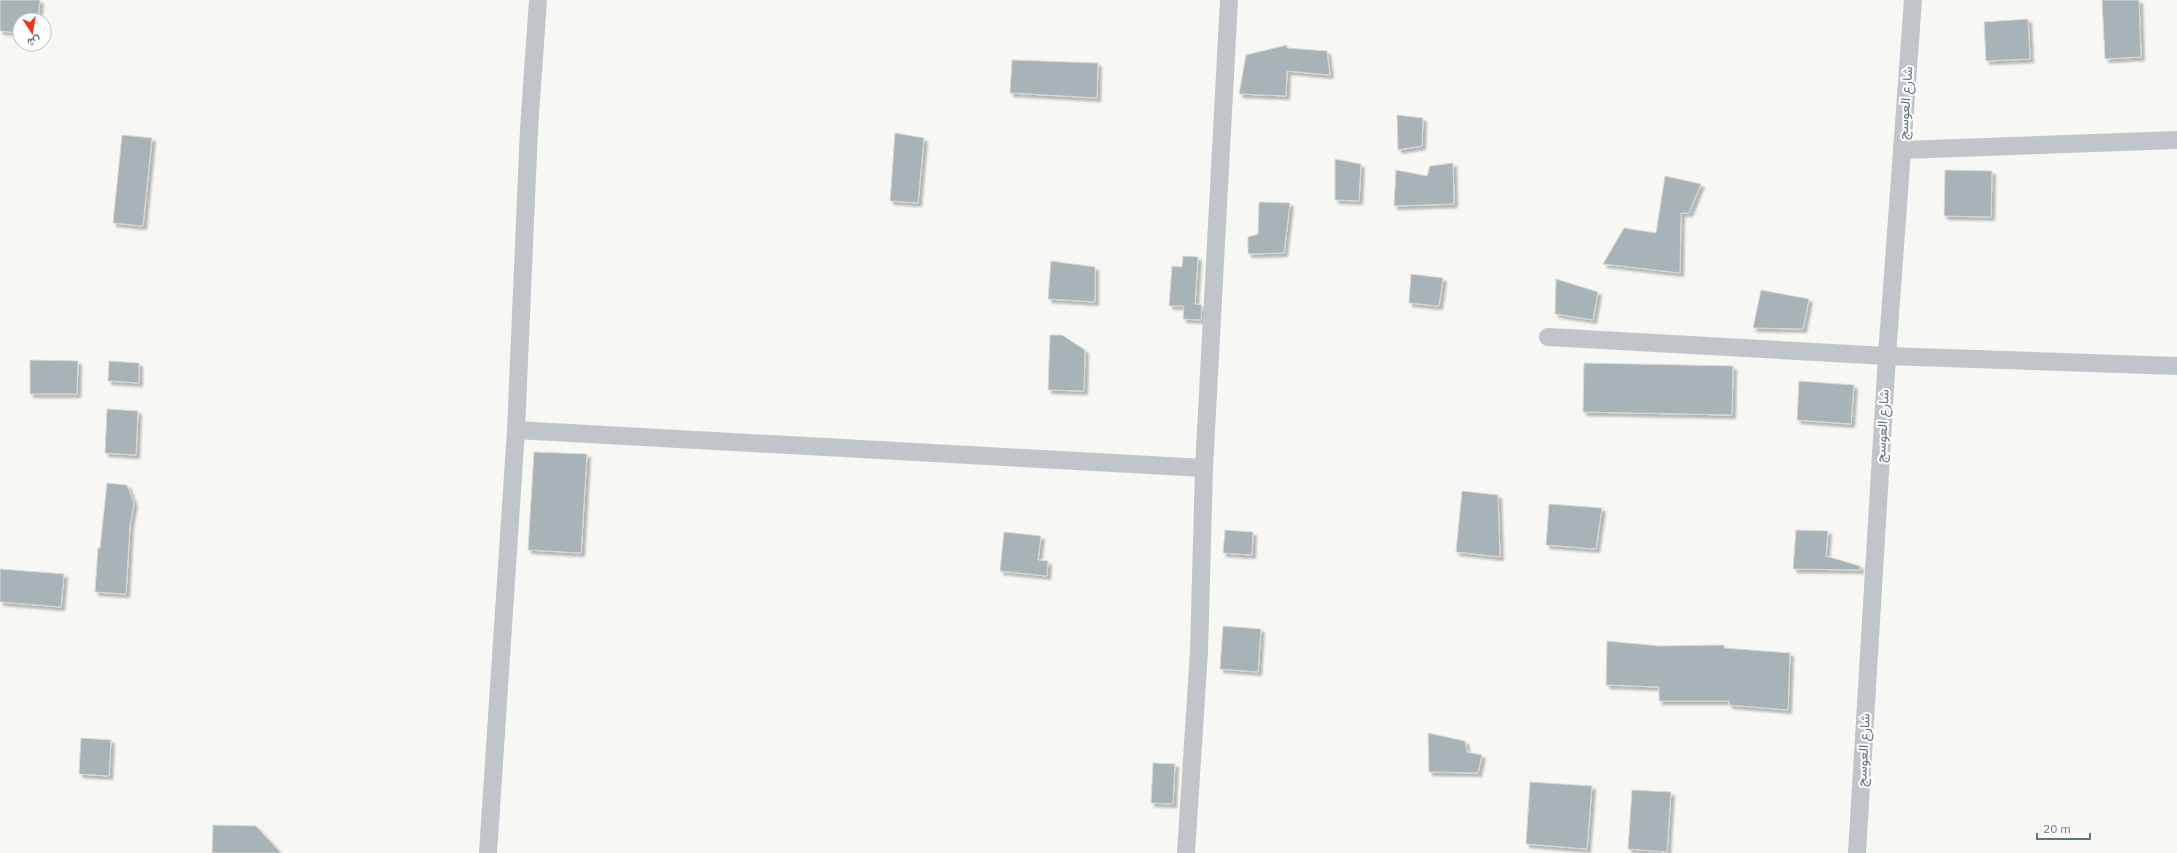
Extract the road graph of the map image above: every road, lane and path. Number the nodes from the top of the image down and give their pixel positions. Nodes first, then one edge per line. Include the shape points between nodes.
1 (538, 0) edge
2 (1230, 0) edge
3 (1913, 0) edge
4 (2177, 140) edge
5 (1902, 150) junction
6 (1548, 337) dead end
7 (1887, 356) junction
8 (2177, 366) edge
9 (516, 430) junction
10 (1204, 468) junction
11 (488, 853) edge
12 (1186, 853) edge
13 (1857, 853) edge

1 - 9 street via 529,129
2 - 10 street
3 - 5 street, شارع العوسج
4 - 5 street
5 - 7 street, شارع العوسج
6 - 7 street
7 - 8 street
7 - 13 street, شارع العوسج
9 - 10 street
9 - 11 street
10 - 12 street via 1199,651

